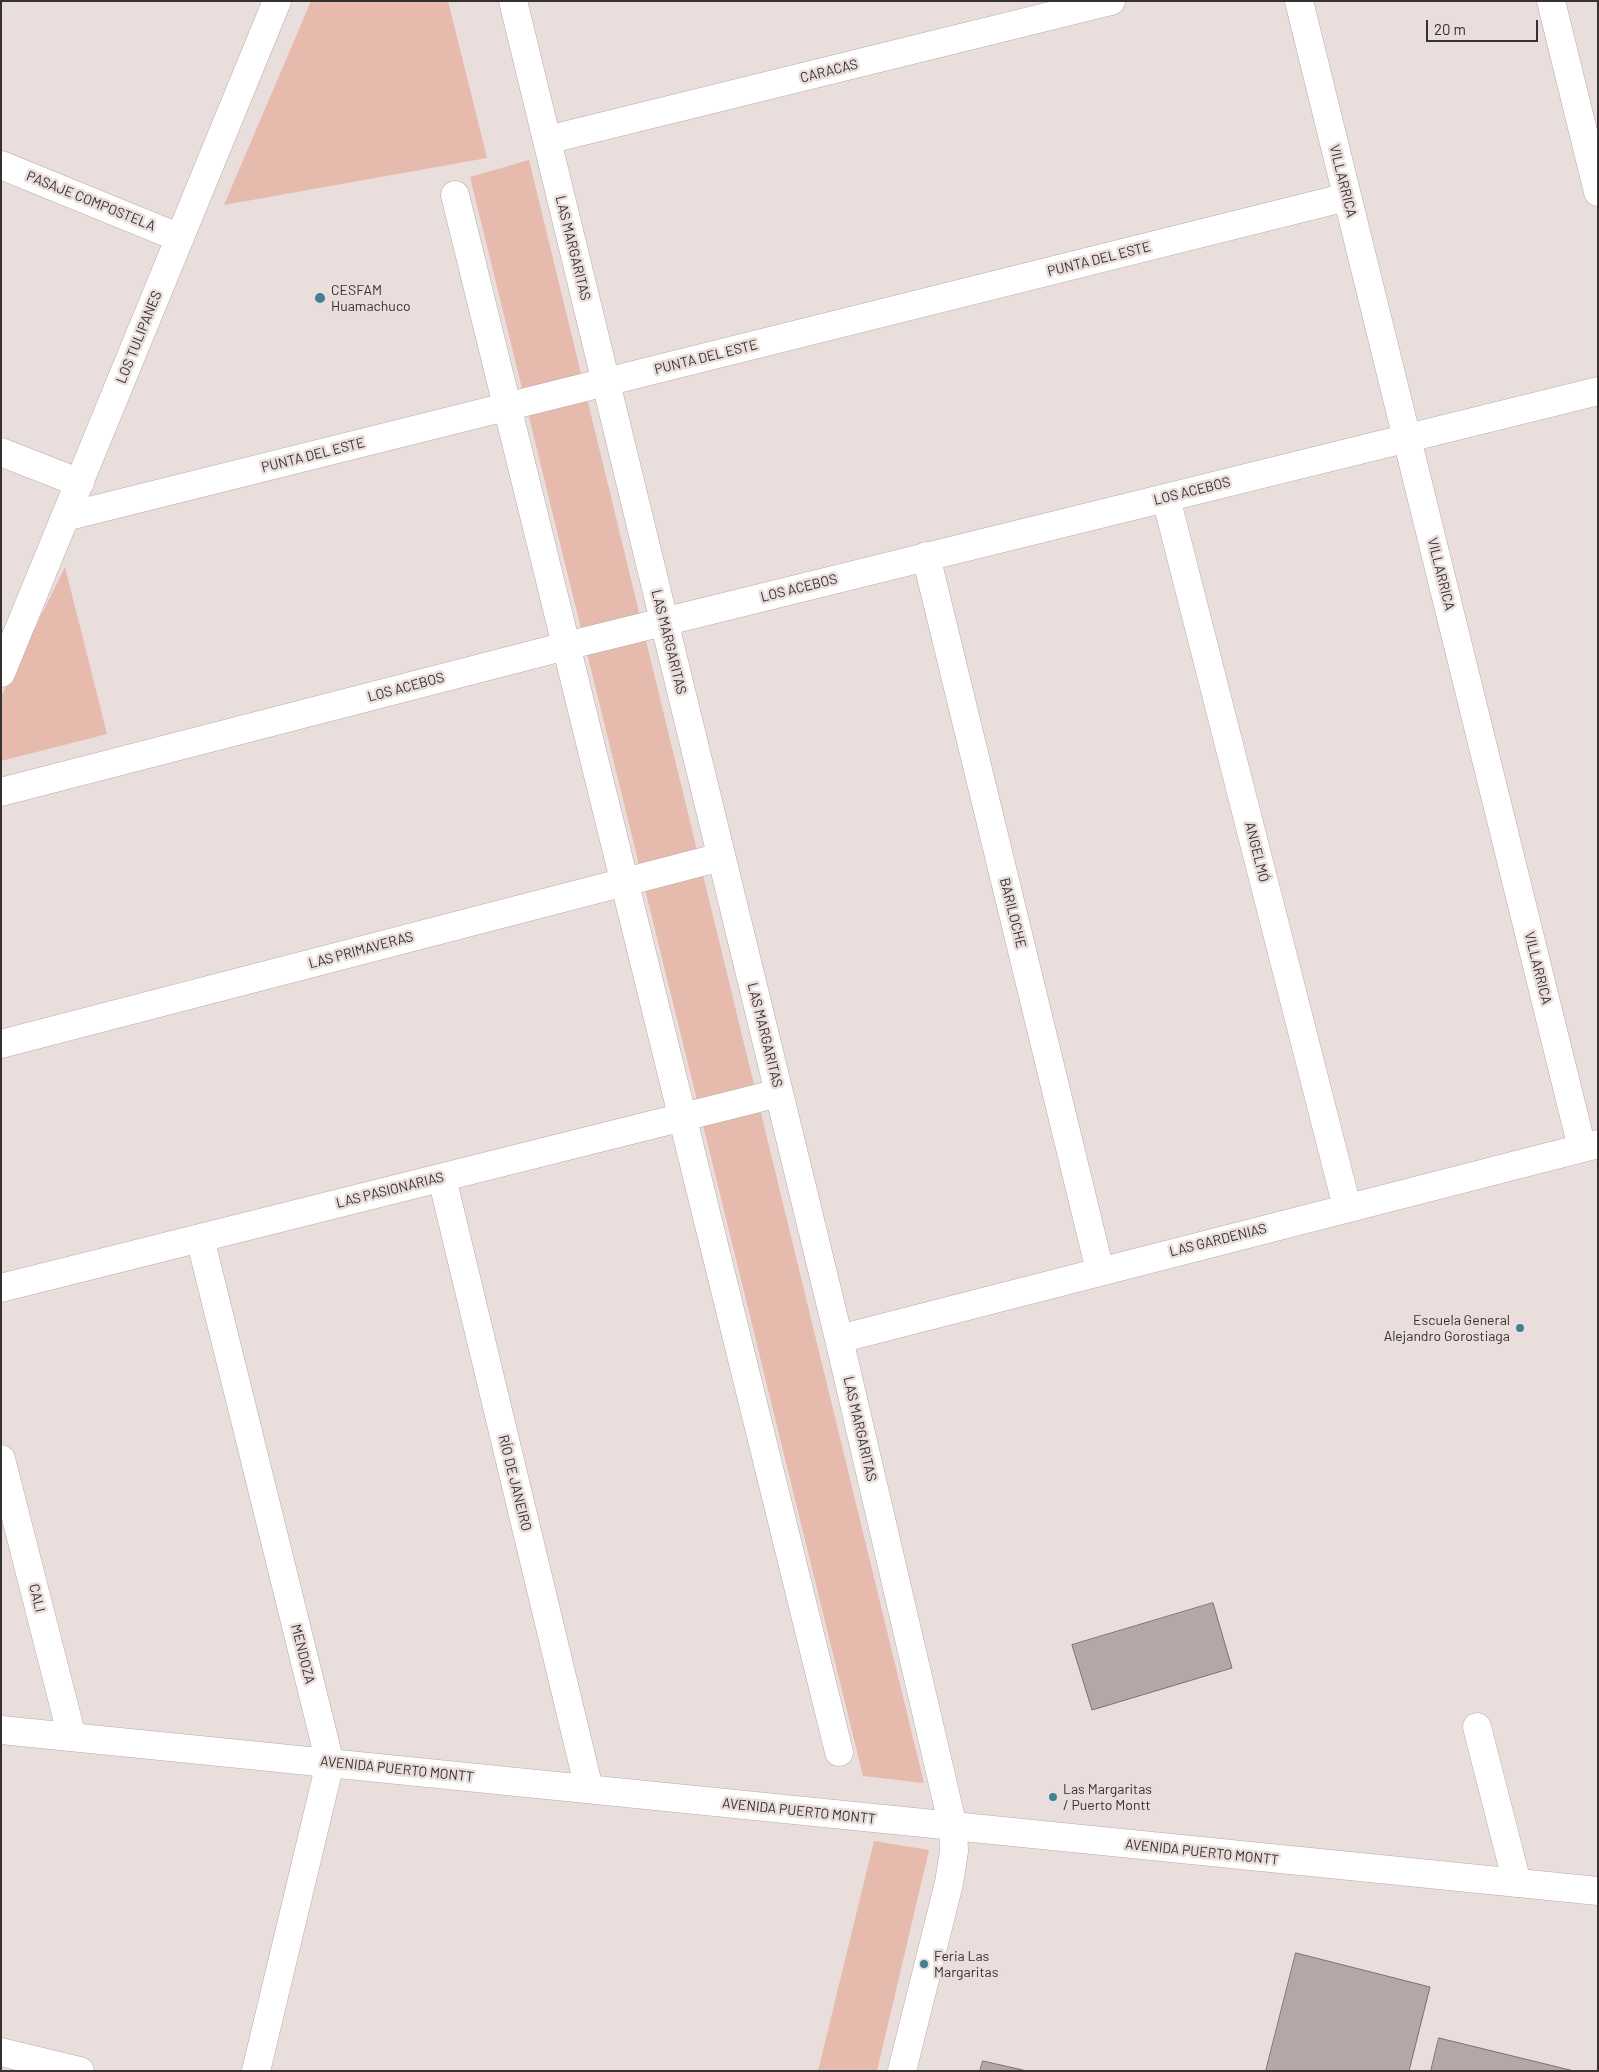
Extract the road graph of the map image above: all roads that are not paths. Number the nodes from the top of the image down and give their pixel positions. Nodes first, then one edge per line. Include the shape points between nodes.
1 (277, 1) edge
2 (513, 1) edge
3 (1111, 1) edge
4 (1299, 1) edge
5 (1551, 1) edge
6 (547, 140) junction
7 (1592, 147) edge
8 (1, 165) edge
9 (1598, 192) edge
10 (455, 195) dead end
11 (1347, 196) junction
12 (180, 238) junction
13 (606, 382) junction
14 (1598, 391) edge
15 (507, 406) junction
16 (1407, 438) junction
17 (1, 452) edge
18 (80, 483) junction
19 (1166, 498) junction
20 (65, 517) junction
21 (926, 556) junction
22 (664, 621) junction
23 (566, 646) junction
24 (1, 673) edge
25 (1, 792) edge
26 (721, 857) junction
27 (624, 882) junction
28 (1, 1044) edge
29 (779, 1093) junction
30 (682, 1117) junction
31 (1590, 1146) edge
32 (442, 1178) junction
33 (1347, 1207) junction
34 (200, 1238) junction
35 (1100, 1271) junction
36 (1, 1288) edge
37 (839, 1339) junction
38 (1, 1459) edge
39 (1477, 1727) dead end
40 (1, 1730) edge
41 (72, 1737) junction
42 (839, 1752) dead end
43 (330, 1763) junction
44 (589, 1789) junction
45 (953, 1827) junction
46 (1517, 1883) junction
47 (1598, 1891) edge
48 (1, 2052) edge
49 (80, 2071) edge
50 (256, 2071) edge
51 (902, 2071) edge

1 - 12 street, LOS TULIPANES
2 - 6 street, LAS MARGARITAS
3 - 6 street, CARACAS
4 - 11 street, VILLARRICA
5 - 7 street
6 - 13 street, LAS MARGARITAS
7 - 9 street
8 - 12 street, PASAJE COMPOSTELA
10 - 15 street
11 - 13 street, PUNTA DEL ESTE
11 - 16 street, VILLARRICA
12 - 18 street, LOS TULIPANES
13 - 15 street, PUNTA DEL ESTE
13 - 22 street, LAS MARGARITAS
14 - 16 street, LOS ACEBOS
15 - 20 street, PUNTA DEL ESTE
15 - 23 street
16 - 19 street, LOS ACEBOS
16 - 31 street, VILLARRICA
17 - 18 street
18 - 20 street, LOS TULIPANES
19 - 21 street, LOS ACEBOS
19 - 33 street, ANGELMÓ
20 - 24 street, LOS TULIPANES
21 - 22 street, LOS ACEBOS
21 - 35 street, BARILOCHE
22 - 23 street, LOS ACEBOS
22 - 26 street, LAS MARGARITAS
23 - 25 street, LOS ACEBOS
23 - 27 street
26 - 27 street, LAS PRIMAVERAS
26 - 29 street, LAS MARGARITAS
27 - 28 street, LAS PRIMAVERAS
27 - 30 street
29 - 30 street, LAS PASIONARIAS
29 - 37 street, LAS MARGARITAS
30 - 32 street, LAS PASIONARIAS
30 - 42 street
31 - 33 street, LAS GARDENIAS
32 - 34 street, LAS PASIONARIAS
32 - 44 street, RÍO DE JANEIRO
33 - 35 street, LAS GARDENIAS
34 - 36 street, LAS PASIONARIAS
34 - 43 street, MENDOZA
35 - 37 street, LAS GARDENIAS
37 - 45 street, LAS MARGARITAS
38 - 41 street, CALI
39 - 46 street
40 - 41 street, AVENIDA PUERTO MONTT
41 - 43 street, AVENIDA PUERTO MONTT
43 - 44 street, AVENIDA PUERTO MONTT
43 - 50 street, MENDOZA
44 - 45 street, AVENIDA PUERTO MONTT
45 - 46 street, AVENIDA PUERTO MONTT
45 - 51 street, LAS MARGARITAS via 954,1851 949,1883
46 - 47 street, AVENIDA PUERTO MONTT
48 - 49 street

